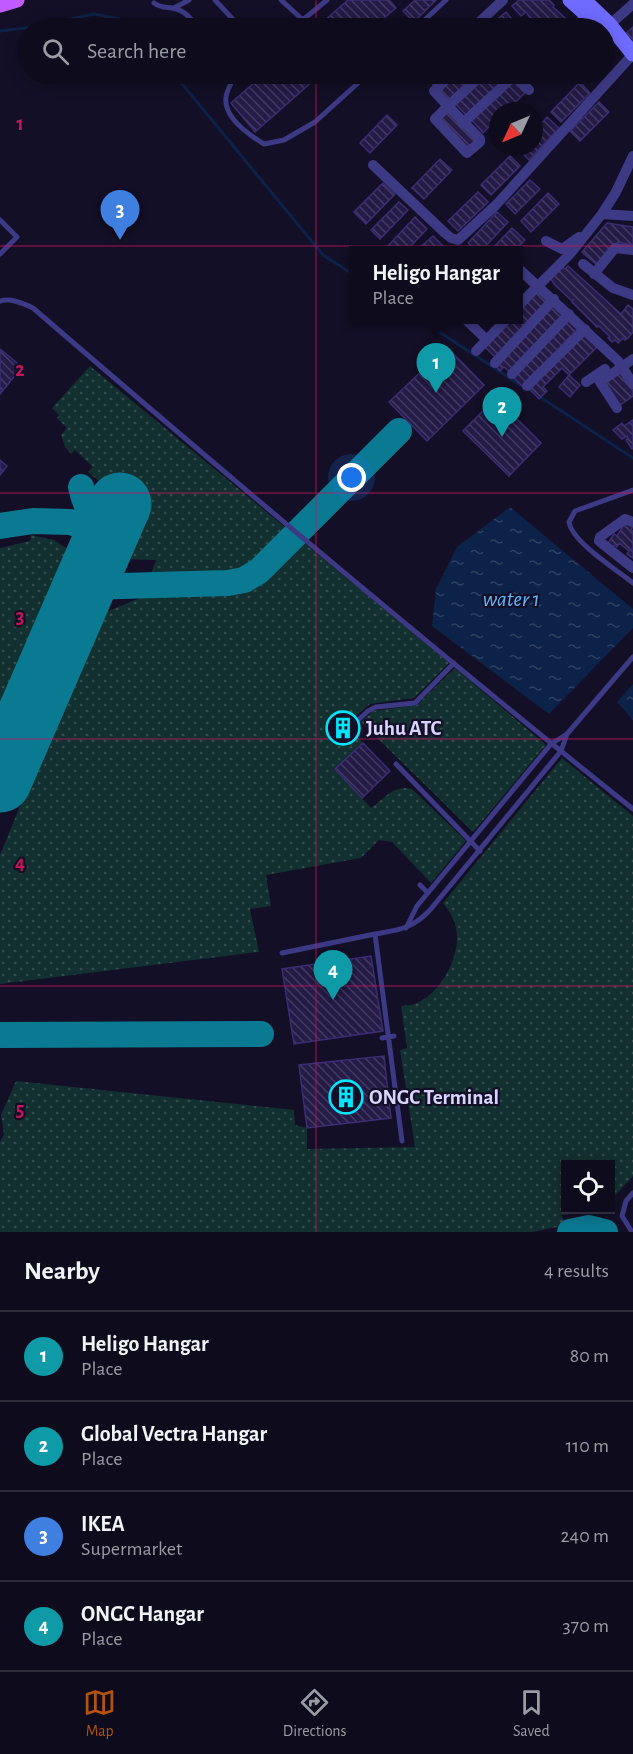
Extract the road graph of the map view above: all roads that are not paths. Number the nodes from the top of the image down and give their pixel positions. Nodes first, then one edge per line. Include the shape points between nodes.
1 (17, 0) edge
2 (189, 0) edge
3 (215, 0) edge
4 (281, 0) edge
5 (327, 0) edge
6 (446, 0) edge
7 (502, 0) edge
8 (510, 0) edge
9 (570, 0) edge
10 (154, 3) dead end
11 (633, 4) edge
12 (0, 5) edge
13 (174, 8) junction
14 (588, 8) edge
15 (190, 18) edge
16 (232, 18) edge
17 (301, 18) edge
18 (305, 18) edge
19 (427, 18) edge
20 (483, 18) edge
21 (490, 18) edge
22 (615, 20) edge
23 (615, 42) edge
24 (631, 60) edge
25 (615, 77) edge
26 (230, 84) edge
27 (357, 84) edge
28 (472, 84) edge
29 (504, 84) edge
30 (523, 84) edge
31 (609, 84) edge
32 (440, 85) edge
33 (529, 90) dead end
34 (448, 106) junction
35 (463, 123) junction
36 (633, 156) edge
37 (373, 165) dead end
38 (602, 214) junction
39 (633, 216) edge
40 (0, 220) edge
41 (587, 231) junction
42 (546, 241) dead end
43 (633, 250) edge
44 (0, 254) edge
45 (583, 264) dead end
46 (523, 271) edge
47 (597, 273) junction
48 (539, 285) junction
49 (633, 295) edge
50 (554, 300) junction
51 (0, 301) edge
52 (523, 302) edge
53 (569, 314) junction
54 (470, 324) edge
55 (500, 324) edge
56 (585, 329) junction
57 (487, 340) junction
58 (476, 351) dead end
59 (633, 351) edge
60 (633, 359) edge
61 (495, 363) dead end
62 (620, 364) junction
63 (512, 374) dead end
64 (586, 382) dead end
65 (633, 384) edge
66 (527, 386) dead end
67 (617, 408) dead end
68 (633, 490) edge
69 (633, 522) edge
70 (633, 568) edge
71 (633, 584) edge
72 (633, 657) edge
73 (454, 663) junction
74 (356, 722) dead end
75 (567, 734) junction
76 (551, 744) junction
77 (561, 751) junction
78 (396, 764) dead end
79 (633, 809) edge
80 (471, 842) junction
81 (480, 851) junction
82 (420, 885) dead end
83 (428, 893) junction
84 (405, 929) junction
85 (375, 934) junction
86 (282, 953) dead end
87 (402, 1141) dead end
88 (633, 1193) edge
89 (633, 1232) edge

1 - 12 main road
2 - 13 lane
3 - 16 lane
4 - 17 lane
5 - 18 lane
6 - 19 lane
7 - 20 street
8 - 21 street
9 - 14 main road
10 - 13 lane via 160,8
11 - 22 street
13 - 15 lane
23 - 24 main road
24 - 25 street
26 - 27 lane via 226,97 229,112 248,134 264,144 284,140 315,122
28 - 34 street
29 - 35 street
30 - 33 street
31 - 37 street via 496,205 458,240 445,233
32 - 34 street via 434,92
34 - 35 street
34 - 35 street via 435,119 467,153 480,141
36 - 38 street
38 - 39 street
38 - 41 street
40 - 44 lane via 17,237
41 - 42 street via 562,249
41 - 48 street
43 - 47 street via 615,248
45 - 47 street
46 - 48 street
47 - 49 street via 613,288
48 - 50 street
48 - 52 street
50 - 53 street
50 - 61 street
51 - 73 lane via 18,301 33,308
53 - 56 street
53 - 63 street
54 - 57 street
55 - 57 street
56 - 62 street
56 - 66 street
57 - 58 street
59 - 62 street
60 - 62 street
62 - 64 street
62 - 65 street
62 - 67 street via 600,383
68 - 71 lane via 575,511 569,522 578,538
69 - 70 street via 625,519 600,537 599,542
72 - 75 lane
73 - 74 lane via 415,703 376,707
73 - 76 lane
75 - 76 lane
75 - 77 lane
76 - 77 lane
76 - 80 lane
77 - 79 lane
77 - 81 lane
78 - 80 lane
80 - 81 lane
80 - 83 lane
81 - 84 lane via 420,921
82 - 83 lane
83 - 84 lane
84 - 85 lane
85 - 86 lane
85 - 87 lane
88 - 89 lane via 622,1216

